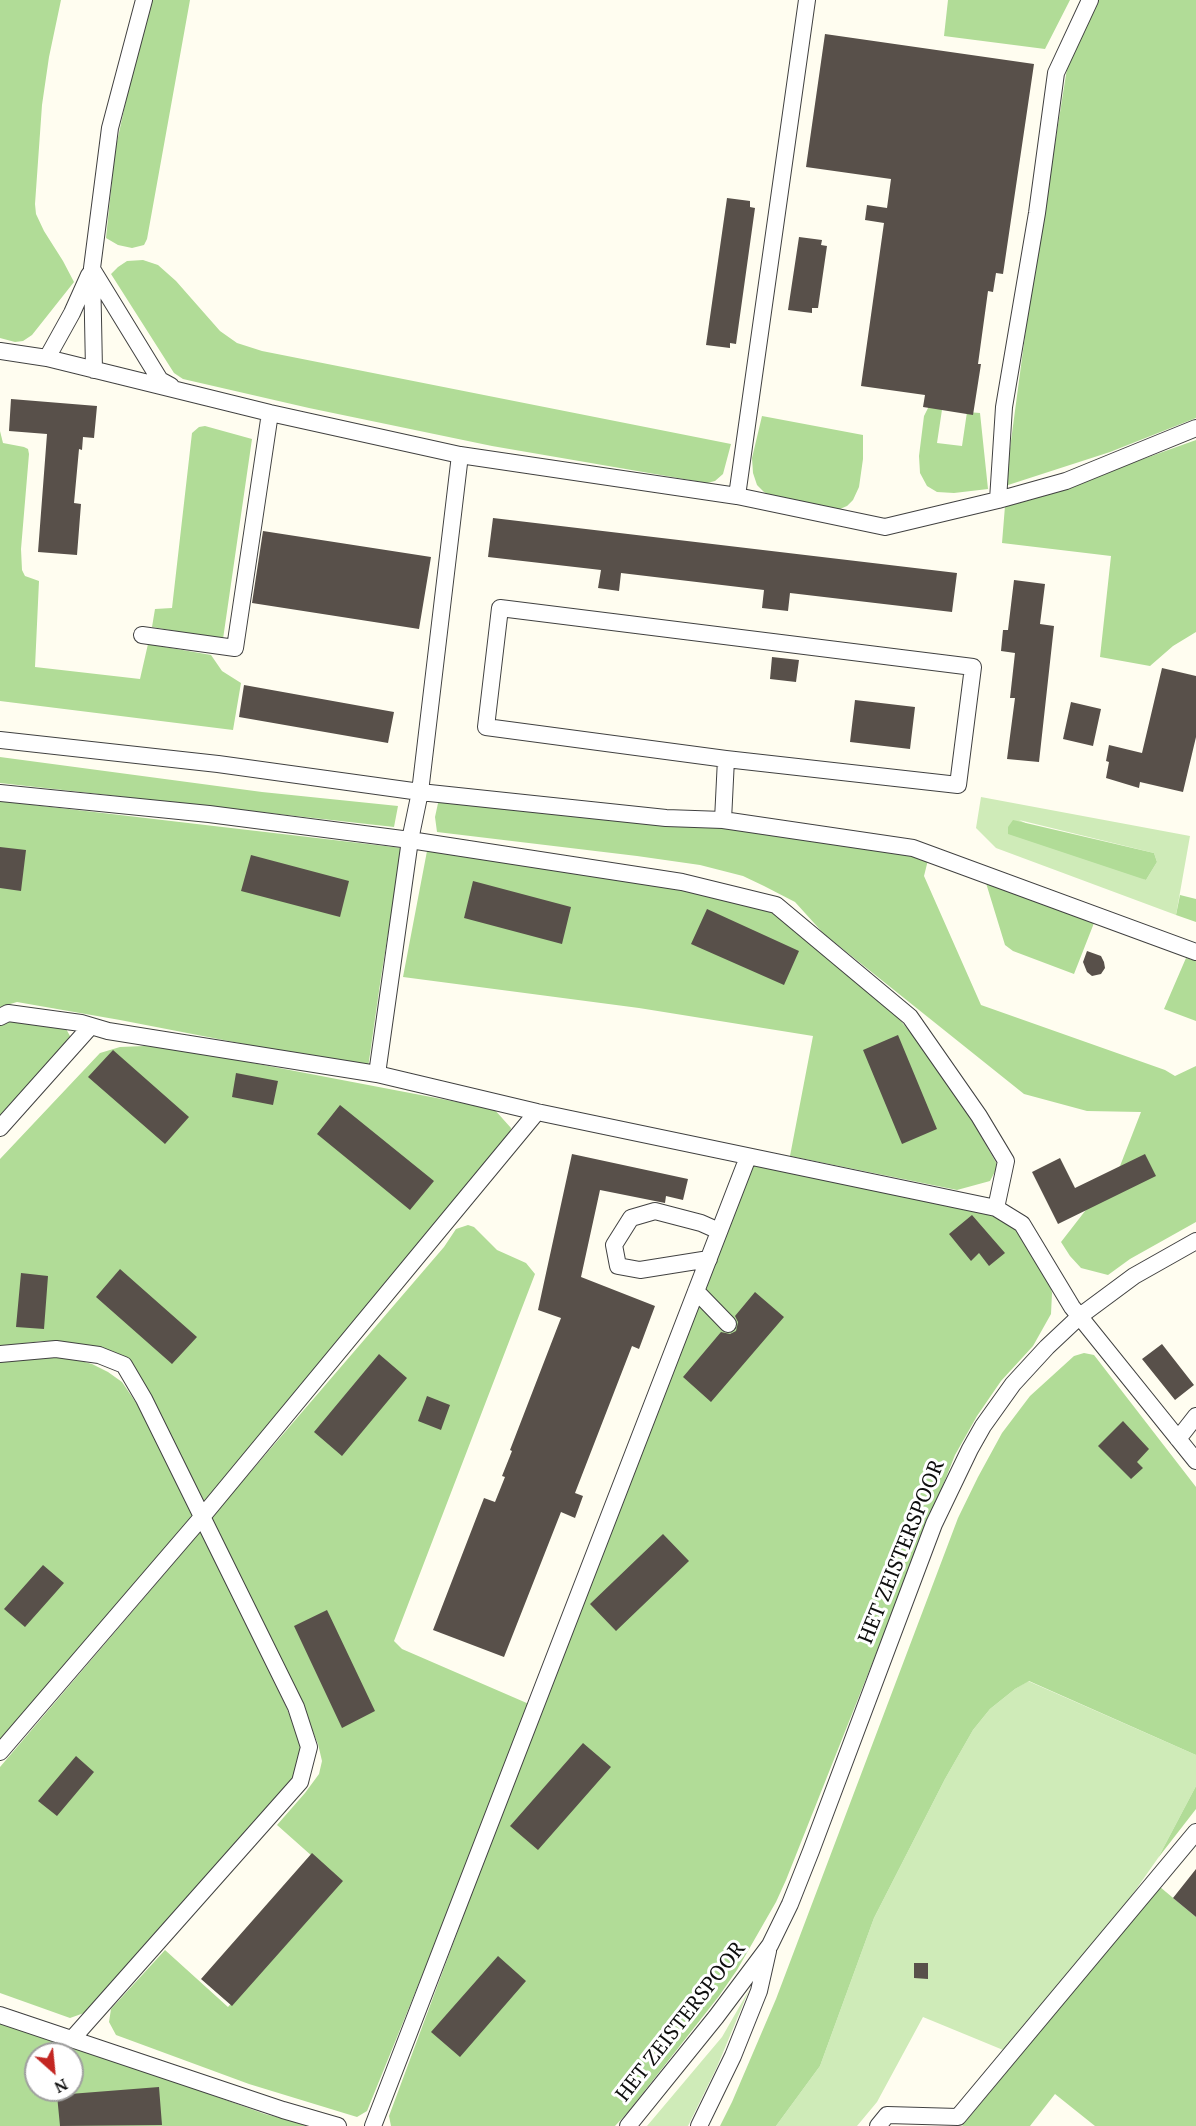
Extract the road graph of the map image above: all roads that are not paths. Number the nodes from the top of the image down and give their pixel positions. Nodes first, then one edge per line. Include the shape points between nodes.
1 (144, 0) edge
2 (807, 0) edge
3 (1090, 0) edge
4 (92, 268) junction
5 (0, 351) edge
6 (47, 358) junction
7 (94, 370) junction
8 (177, 389) junction
9 (270, 413) junction
10 (1196, 428) edge
11 (460, 455) junction
12 (737, 496) junction
13 (998, 500) junction
14 (142, 635) dead end
15 (0, 740) edge
16 (726, 759) junction
17 (0, 792) edge
18 (420, 792) junction
19 (723, 820) junction
20 (410, 840) junction
21 (1196, 952) edge
22 (0, 1017) edge
23 (91, 1026) junction
24 (377, 1074) junction
25 (537, 1112) junction
26 (0, 1128) edge
27 (748, 1157) junction
28 (996, 1208) junction
29 (720, 1231) junction
30 (1196, 1243) edge
31 (709, 1259) junction
32 (696, 1290) junction
33 (1080, 1316) junction
34 (728, 1324) dead end
35 (0, 1354) edge
36 (1196, 1416) edge
37 (1178, 1439) junction
38 (1196, 1461) edge
39 (202, 1517) junction
40 (0, 1752) edge
41 (1196, 1832) edge
42 (770, 1945) junction
43 (0, 2014) edge
44 (72, 2039) junction
45 (338, 2126) edge
46 (373, 2126) edge
47 (628, 2126) edge
48 (699, 2126) edge
49 (878, 2126) edge

1 - 4 street via 110,128
2 - 12 street
3 - 13 street via 1056,73 1004,407
4 - 6 street
4 - 7 street
4 - 8 street via 160,380
5 - 6 street
6 - 7 street
7 - 8 street
8 - 9 street
9 - 11 street
9 - 14 street via 235,648
10 - 13 street via 1066,481
11 - 12 street
11 - 18 street
12 - 13 street via 885,527
15 - 18 street
16 - 16 street via 486,727 500,608 973,667 958,785
16 - 19 street
17 - 20 street
18 - 19 street via 666,818
18 - 20 street
19 - 21 street via 913,848
20 - 24 street
20 - 28 street via 682,882 776,905 910,1017 1006,1161
22 - 23 street via 8,1013
23 - 24 street
23 - 26 street
24 - 25 street
25 - 27 street
25 - 39 street
27 - 28 street
27 - 29 street
28 - 33 street via 1022,1224
29 - 31 street
29 - 31 street via 655,1211 631,1218 614,1245 618,1266 640,1270
30 - 33 street, HET ZEISTERSPOOR via 1134,1276
31 - 32 street
32 - 34 street
32 - 46 street
33 - 37 street
33 - 42 street, HET ZEISTERSPOOR via 1013,1384 960,1467 934,1524 790,1904
35 - 39 street via 56,1349 99,1354 124,1365
36 - 37 street
37 - 38 street
39 - 40 street
39 - 44 street via 296,1707 309,1747 300,1782
41 - 49 street via 958,2117 887,2115
42 - 47 street, HET ZEISTERSPOOR
42 - 48 street, HET ZEISTERSPOOR via 759,1991
43 - 44 street
44 - 45 street

